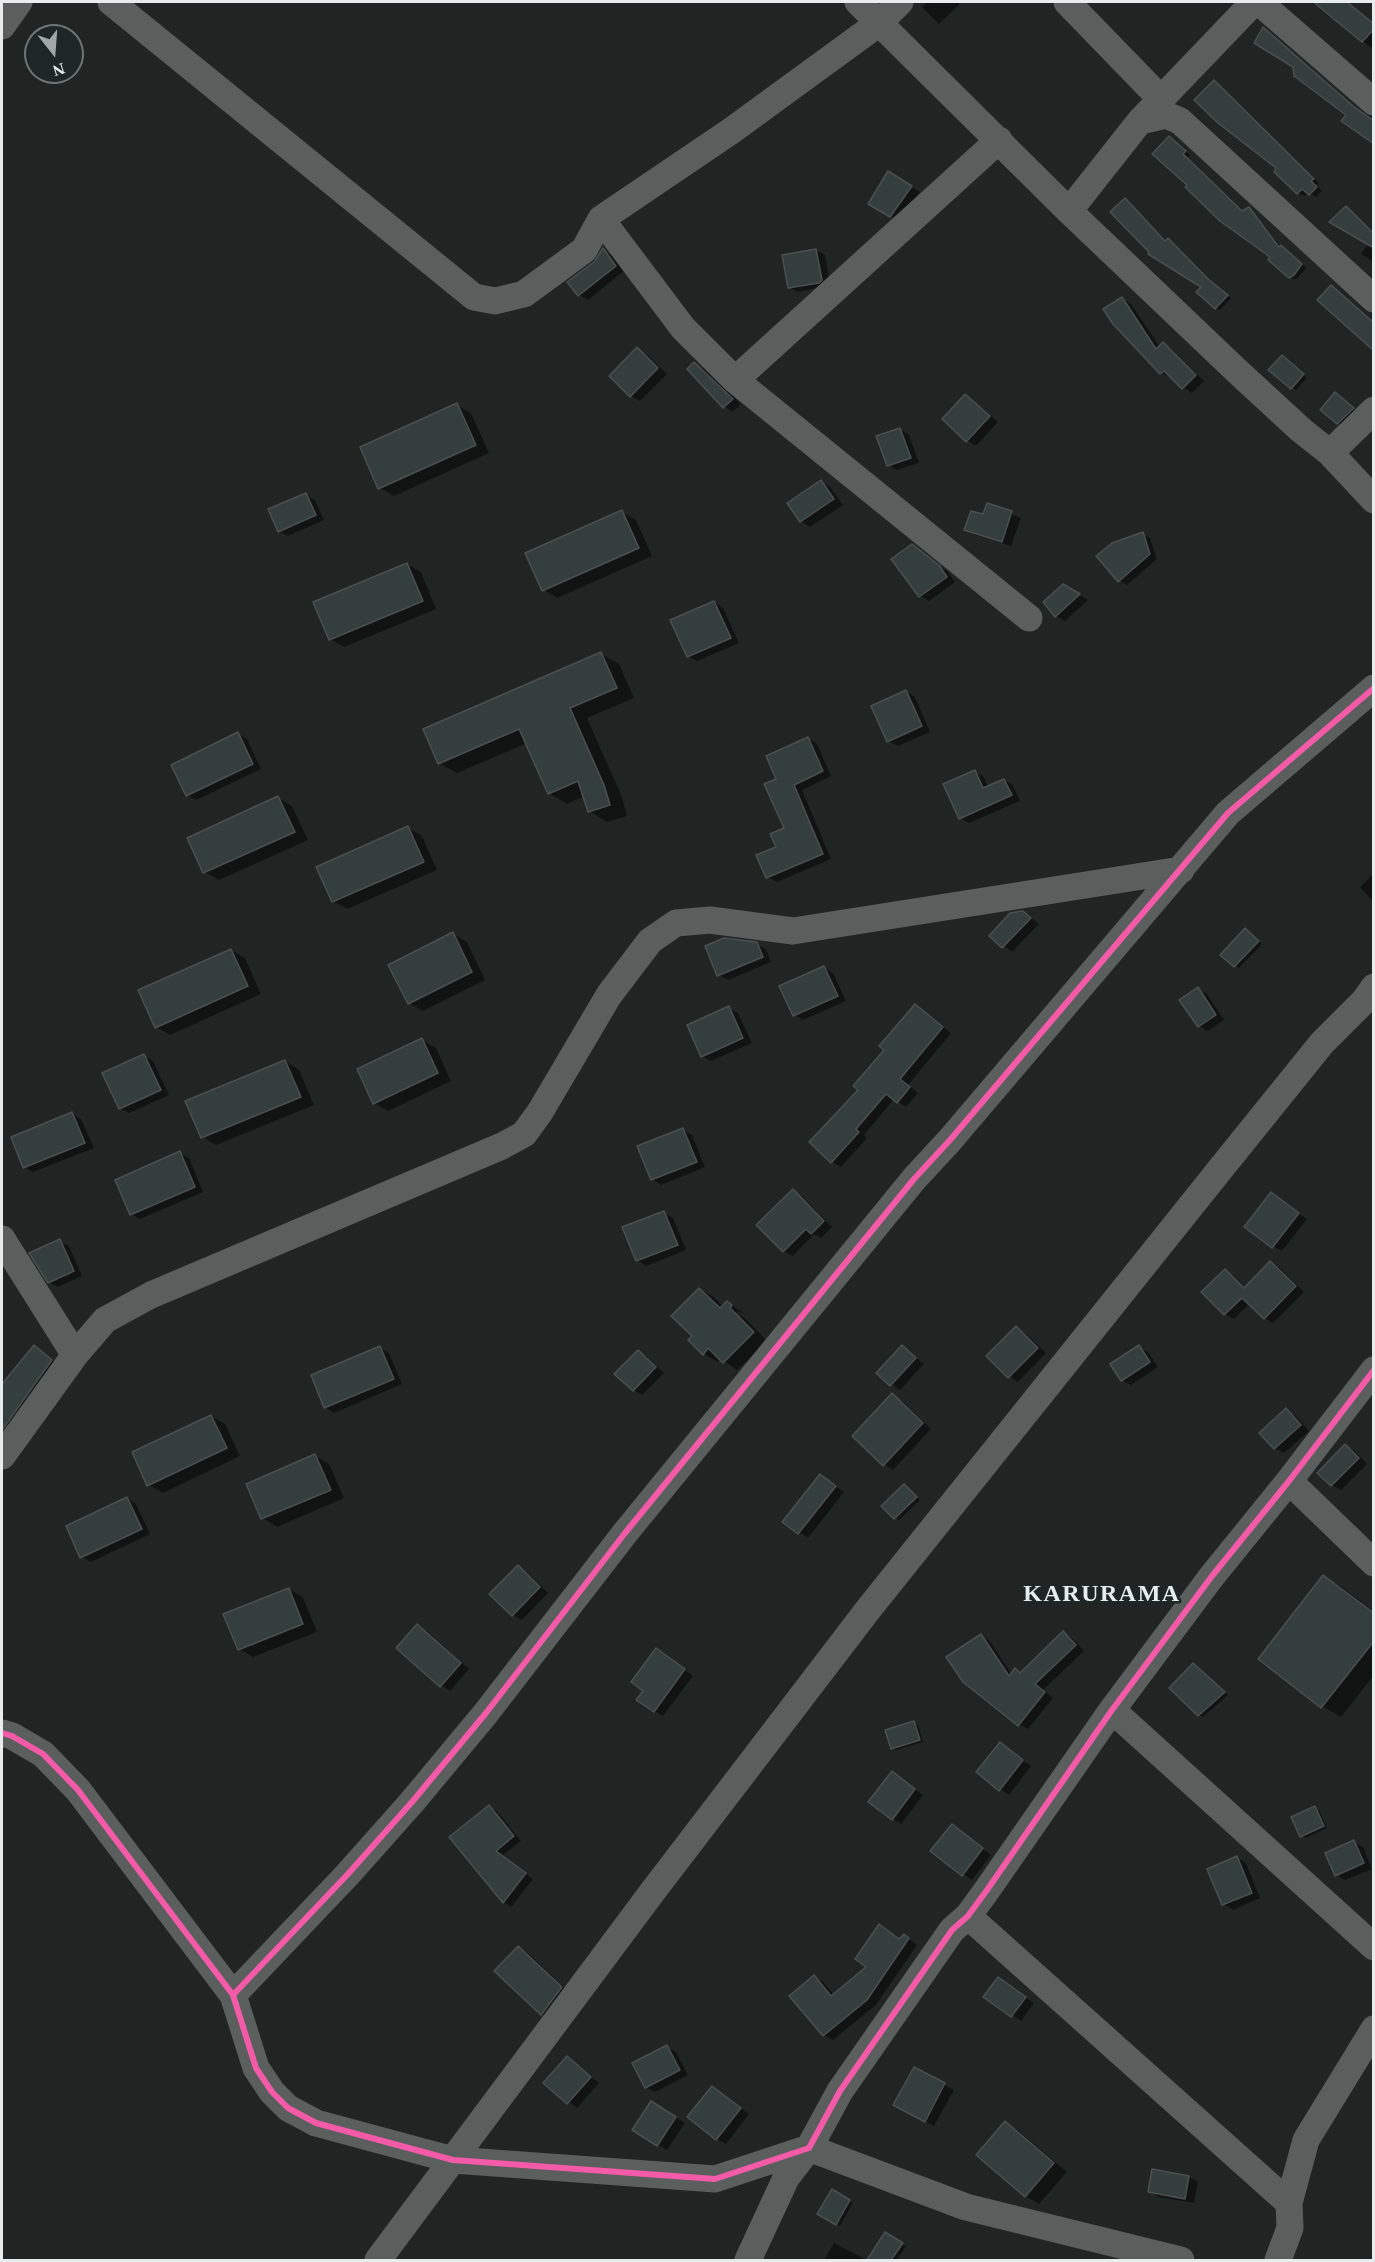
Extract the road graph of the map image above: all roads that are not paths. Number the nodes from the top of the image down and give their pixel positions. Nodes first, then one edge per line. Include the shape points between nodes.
1 (18, 2) edge
2 (111, 2) edge
3 (858, 2) edge
4 (900, 2) edge
5 (1067, 2) edge
6 (1254, 2) edge
7 (1259, 2) edge
8 (2, 10) edge
9 (879, 23) junction
10 (2, 26) edge
11 (1161, 99) junction
12 (1374, 102) edge
13 (1140, 121) junction
14 (999, 140) junction
15 (1069, 211) junction
16 (601, 219) junction
17 (1374, 299) edge
18 (735, 380) junction
19 (1374, 410) edge
20 (1330, 453) junction
21 (1374, 500) edge
22 (1029, 618) dead end
23 (1374, 688) edge
24 (1180, 870) junction
25 (1374, 987) edge
26 (2, 1239) edge
27 (75, 1355) junction
28 (1374, 1370) edge
29 (2, 1456) edge
30 (1289, 1481) junction
31 (1374, 1563) edge
32 (1112, 1710) junction
33 (2, 1733) edge
34 (968, 1916) junction
35 (1374, 1947) edge
36 (232, 1995) junction
37 (1374, 2029) edge
38 (809, 2148) junction
39 (453, 2160) junction
40 (1289, 2203) junction
41 (378, 2260) edge
42 (748, 2260) edge
43 (1181, 2260) edge
44 (1278, 2260) edge

1 - 8 street
1 - 10 street
2 - 16 street via 474,297 495,301 524,294 584,250
3 - 9 street
4 - 9 street
5 - 11 street
6 - 11 street
7 - 12 street
9 - 14 street
9 - 16 street
11 - 13 street
13 - 15 street
13 - 17 street via 1166,115 1180,121
14 - 15 street
14 - 18 street
15 - 20 street
16 - 18 street via 683,328
18 - 22 street
19 - 20 street
20 - 21 street
23 - 24 street via 1228,813
24 - 27 street via 793,931 710,920 676,923 650,941 609,995 524,1134 151,1295 105,1320
24 - 36 street via 914,1179 632,1524 412,1802
25 - 39 street via 1236,1149 867,1611
26 - 27 street
27 - 29 street
28 - 30 street
30 - 31 street
30 - 32 street
32 - 34 street
32 - 35 street
33 - 36 street via 43,1754 78,1790
34 - 38 street via 952,1930 840,2091
34 - 40 street
36 - 39 street via 256,2068 288,2108 316,2123
37 - 40 street via 1306,2140
38 - 39 street via 715,2179
38 - 42 street via 786,2178
38 - 43 street via 966,2207
39 - 41 street
40 - 44 street via 1290,2228

